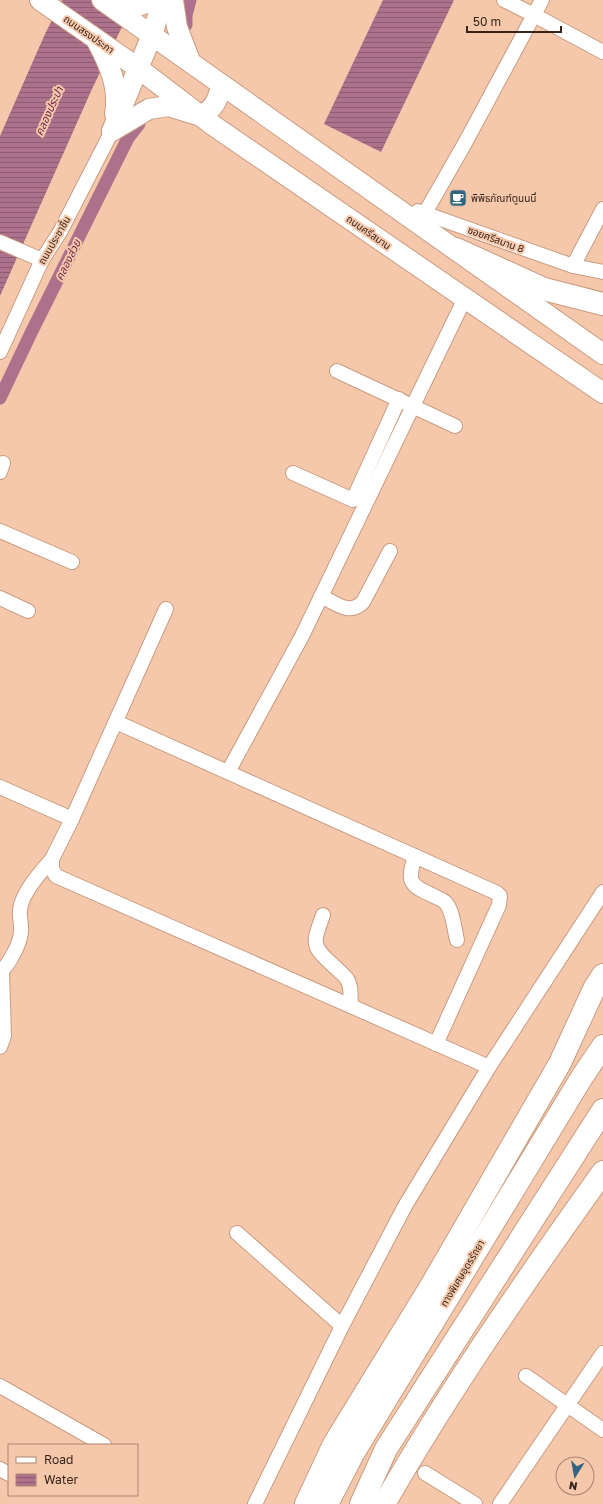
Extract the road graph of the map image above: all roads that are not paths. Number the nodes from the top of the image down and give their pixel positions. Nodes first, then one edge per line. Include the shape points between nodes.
1 (155, 0) edge
2 (163, 0) edge
3 (173, 0) edge
4 (504, 0) edge
5 (542, 0) edge
6 (104, 1) edge
7 (47, 4) edge
8 (132, 13) junction
9 (534, 14) junction
10 (152, 35) junction
11 (603, 52) edge
12 (111, 57) junction
13 (190, 61) junction
14 (138, 68) junction
15 (222, 84) junction
16 (202, 116) junction
17 (112, 131) junction
18 (389, 202) junction
19 (425, 213) junction
20 (602, 215) edge
21 (0, 242) edge
22 (456, 249) junction
23 (42, 260) junction
24 (573, 266) junction
25 (603, 272) edge
26 (464, 298) junction
27 (603, 304) edge
28 (0, 352) edge
29 (603, 354) edge
30 (337, 372) dead end
31 (603, 393) edge
32 (398, 399) junction
33 (413, 406) junction
34 (456, 426) dead end
35 (293, 472) dead end
36 (0, 531) edge
37 (390, 551) dead end
38 (72, 562) dead end
39 (321, 596) junction
40 (0, 598) edge
41 (166, 609) dead end
42 (28, 611) dead end
43 (116, 722) junction
44 (228, 772) junction
45 (0, 786) edge
46 (72, 819) junction
47 (415, 856) junction
48 (52, 858) junction
49 (603, 892) edge
50 (323, 915) dead end
51 (457, 940) dead end
52 (1, 971) edge
53 (603, 975) edge
54 (351, 1006) junction
55 (603, 1007) edge
56 (436, 1044) junction
57 (603, 1046) edge
58 (0, 1047) edge
59 (560, 1063) junction
60 (489, 1067) junction
61 (603, 1110) edge
62 (603, 1172) edge
63 (237, 1233) dead end
64 (342, 1326) junction
65 (603, 1353) edge
66 (526, 1376) dead end
67 (0, 1386) edge
68 (567, 1405) junction
69 (603, 1430) edge
70 (102, 1444) edge
71 (425, 1473) dead end
72 (255, 1504) edge
73 (306, 1504) edge
74 (328, 1504) edge
75 (361, 1504) edge
76 (384, 1504) edge
77 (475, 1504) edge
78 (500, 1504) edge

1 - 8 main road
2 - 10 main road
3 - 13 main road via 177,27
4 - 9 street
5 - 9 street
6 - 8 main road
7 - 12 main road, ถนนสรงประภา via 96,39
8 - 10 main road
9 - 11 street
9 - 19 street
10 - 13 main road
10 - 14 main road
12 - 14 main road, ถนนสรงประภา
12 - 17 main road via 117,106
13 - 15 main road
14 - 16 main road, ถนนศรีสมาน
14 - 17 main road
15 - 16 main road via 214,106
15 - 18 main road
16 - 17 main road via 168,106 149,109
16 - 26 main road, ถนนศรีสมาน
17 - 23 street, ถนนประชาชื่น via 60,232
18 - 19 street, ซอยศรีสมาน 8
18 - 22 main road
19 - 24 street, ซอยศรีสมาน 8
20 - 24 street
21 - 23 street
22 - 27 highway via 544,289
22 - 29 main road
23 - 28 street, ถนนประชาชื่น
24 - 25 street, ซอยศรีสมาน 8
26 - 31 main road, ถนนศรีสมาน
26 - 33 street
30 - 32 street
32 - 33 street
32 - 35 street via 353,500
33 - 34 street
33 - 39 street
36 - 38 street
37 - 39 street via 358,607 346,608
39 - 44 street
40 - 42 street
41 - 43 street
43 - 44 street
43 - 46 street
44 - 47 street
45 - 46 street
46 - 48 street
47 - 51 street via 410,877 412,883 446,903
47 - 56 street via 500,896 499,905
48 - 52 street via 24,897 20,910 21,932 10,961
48 - 54 street via 52,869 56,876
49 - 60 street
50 - 54 street via 315,943 320,953 348,980
52 - 58 street via 4,1036
53 - 59 highway
54 - 56 street
55 - 59 highway
56 - 60 street
57 - 74 highway, ทางพิเศษอุดรรัถยา via 362,1438
59 - 73 highway via 431,1286 334,1444
60 - 64 street via 405,1206
61 - 75 highway via 386,1449
62 - 76 highway via 458,1382
63 - 64 street
64 - 72 street
65 - 68 street
66 - 68 street
67 - 70 street
68 - 69 street
68 - 78 street
71 - 77 street

